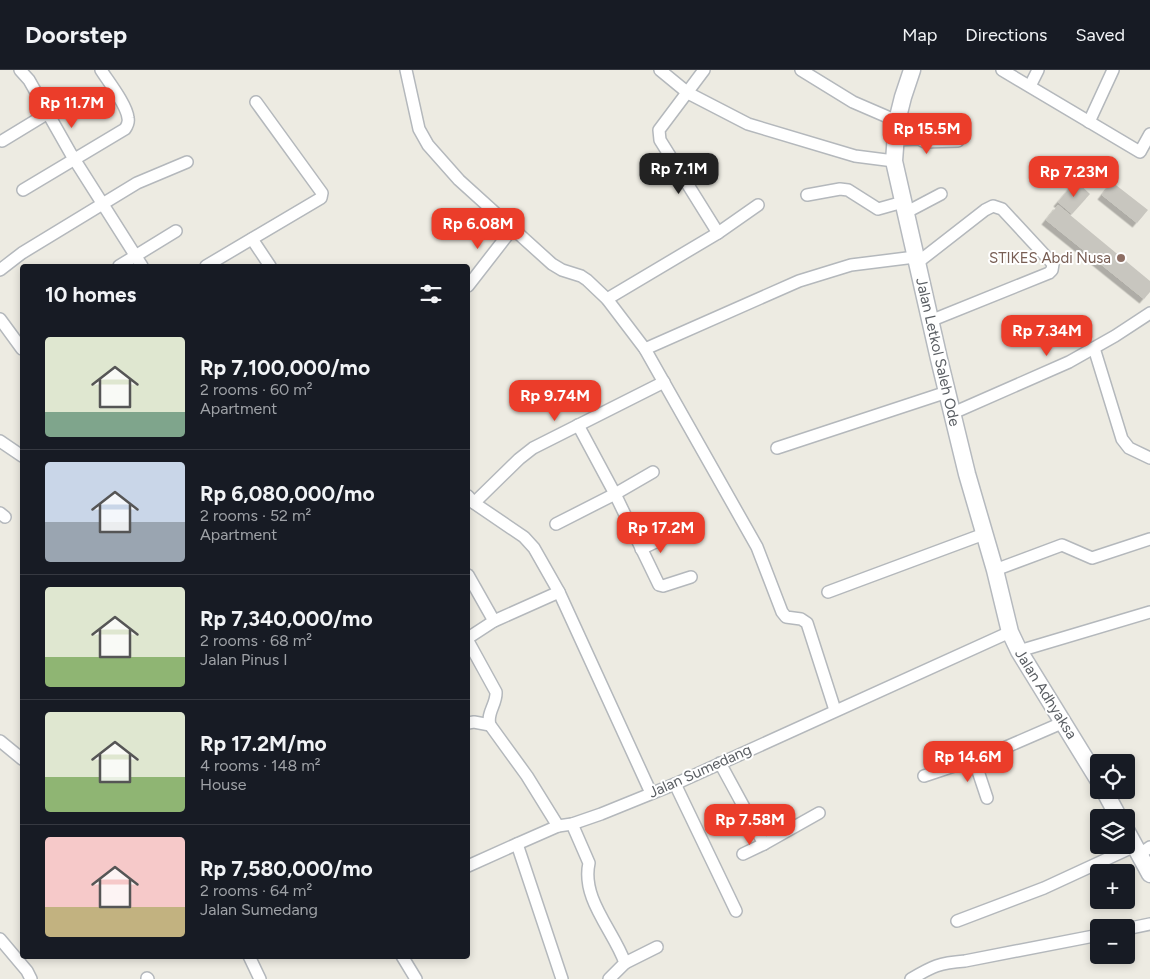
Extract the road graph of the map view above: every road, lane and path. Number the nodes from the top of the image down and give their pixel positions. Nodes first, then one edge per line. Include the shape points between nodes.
1 (20, 70) edge
2 (101, 70) edge
3 (406, 70) edge
4 (660, 70) edge
5 (704, 70) edge
6 (801, 70) edge
7 (912, 70) edge
8 (1002, 70) edge
9 (1038, 70) edge
10 (1113, 70) edge
11 (1030, 86) junction
12 (688, 93) junction
13 (256, 102) dead end
14 (48, 113) junction
15 (897, 121) junction
16 (1089, 122) junction
17 (1150, 134) edge
18 (895, 140) junction
19 (2, 141) dead end
20 (958, 141) dead end
21 (74, 159) junction
22 (894, 161) junction
23 (187, 162) dead end
24 (23, 190) dead end
25 (941, 194) dead end
26 (807, 195) dead end
27 (102, 204) junction
28 (758, 205) dead end
29 (904, 207) junction
30 (513, 228) junction
31 (176, 231) dead end
32 (718, 233) junction
33 (252, 239) junction
34 (135, 256) junction
35 (916, 260) junction
36 (122, 264) edge
37 (141, 264) edge
38 (209, 264) edge
39 (269, 264) edge
40 (0, 270) edge
41 (470, 283) edge
42 (607, 299) junction
43 (1150, 313) edge
44 (0, 320) edge
45 (930, 321) junction
46 (20, 346) edge
47 (1094, 348) junction
48 (645, 349) junction
49 (664, 382) junction
50 (947, 392) junction
51 (952, 413) junction
52 (578, 425) junction
53 (0, 441) edge
54 (777, 448) dead end
55 (20, 455) edge
56 (1150, 458) edge
57 (653, 472) dead end
58 (615, 494) junction
59 (471, 499) edge
60 (556, 524) dead end
61 (984, 534) junction
62 (670, 535) dead end
63 (1150, 539) edge
64 (641, 549) junction
65 (995, 570) junction
66 (691, 577) dead end
67 (470, 579) edge
68 (559, 592) junction
69 (828, 592) dead end
70 (1150, 612) edge
71 (494, 621) junction
72 (1010, 632) junction
73 (470, 638) edge
74 (470, 643) edge
75 (1019, 651) junction
76 (835, 710) junction
77 (1064, 722) junction
78 (470, 723) edge
79 (490, 725) junction
80 (0, 741) edge
81 (20, 757) edge
82 (974, 759) junction
83 (720, 763) junction
84 (1090, 766) edge
85 (924, 776) dead end
86 (675, 784) junction
87 (651, 793) junction
88 (987, 798) dead end
89 (819, 813) dead end
90 (572, 824) junction
91 (558, 826) junction
92 (517, 844) junction
93 (764, 844) junction
94 (1142, 849) edge
95 (743, 854) dead end
96 (470, 865) edge
97 (1150, 874) edge
98 (736, 911) dead end
99 (957, 921) dead end
100 (1150, 924) edge
101 (1135, 927) edge
102 (1090, 937) edge
103 (0, 939) edge
104 (657, 947) dead end
105 (250, 959) edge
106 (404, 959) edge
107 (625, 963) junction
108 (31, 979) edge
109 (260, 979) edge
110 (416, 979) edge
111 (562, 979) edge
112 (609, 979) edge
113 (911, 979) edge

1 - 14 street
2 - 21 street via 117,94 128,116 128,124 125,129
3 - 30 street via 419,129 428,145 458,180
4 - 12 street
5 - 12 street
6 - 15 street via 852,102
7 - 15 street, Jalan Letkol Saleh Ode
8 - 11 street
9 - 11 street
10 - 16 street
11 - 16 street
12 - 22 street via 748,124 856,156
12 - 32 street via 658,135
13 - 33 street via 322,193 317,202
14 - 19 street
14 - 21 street
15 - 18 street, Jalan Letkol Saleh Ode
16 - 17 street via 1140,152
18 - 20 street
18 - 22 street, Jalan Letkol Saleh Ode
21 - 24 street
21 - 27 street
22 - 29 street, Jalan Letkol Saleh Ode
23 - 27 street via 137,183
25 - 29 street
26 - 29 street via 840,189 848,190 878,209
27 - 34 street
27 - 40 street
28 - 32 street
29 - 35 street, Jalan Letkol Saleh Ode
30 - 41 street
30 - 42 street via 552,264 581,276
31 - 34 street
32 - 42 street
33 - 38 street
33 - 39 street
34 - 36 street
34 - 37 street
35 - 45 street, Jalan Letkol Saleh Ode
35 - 45 street via 993,206 1002,209 1053,266 1049,273
35 - 48 street via 851,265 799,281
42 - 48 street
43 - 47 street
44 - 46 street
45 - 50 street, Jalan Letkol Saleh Ode
47 - 51 street
47 - 56 street via 1122,439 1129,448
48 - 49 street
49 - 52 street
49 - 76 street via 757,547 782,612 786,617 807,623
50 - 51 street, Jalan Letkol Saleh Ode
50 - 54 street
51 - 61 street, Jalan Letkol Saleh Ode
52 - 58 street
52 - 59 street via 533,448
53 - 55 street
57 - 58 street
58 - 60 street
58 - 64 street
59 - 68 street via 530,542
61 - 65 street, Jalan Letkol Saleh Ode
61 - 69 street
62 - 64 street
63 - 65 street via 1092,558 1062,545
64 - 66 street via 659,585
65 - 72 street, Jalan Letkol Saleh Ode
67 - 71 street
68 - 71 street
68 - 87 street
70 - 75 street
71 - 73 street
72 - 75 street, Jalan Adhyaksa
72 - 76 street, Jalan Sumedang
74 - 79 street via 496,692 488,716
75 - 77 street, Jalan Adhyaksa
76 - 83 street, Jalan Sumedang
77 - 82 street
77 - 84 street, Jalan Adhyaksa
78 - 79 street
79 - 91 street
80 - 81 street
82 - 85 street
82 - 88 street
83 - 86 street, Jalan Sumedang
83 - 93 street
86 - 87 street, Jalan Sumedang
86 - 98 street
87 - 90 street, Jalan Sumedang
89 - 93 street
90 - 91 street, Jalan Sumedang
90 - 107 street via 589,863 586,872 590,892
91 - 92 street, Jalan Sumedang
92 - 96 street, Jalan Sumedang
92 - 111 street
93 - 95 street
94 - 97 street
94 - 99 street
100 - 101 street
102 - 113 street via 965,962 946,962
103 - 108 street
104 - 107 street
105 - 109 street
106 - 110 street
107 - 112 street

